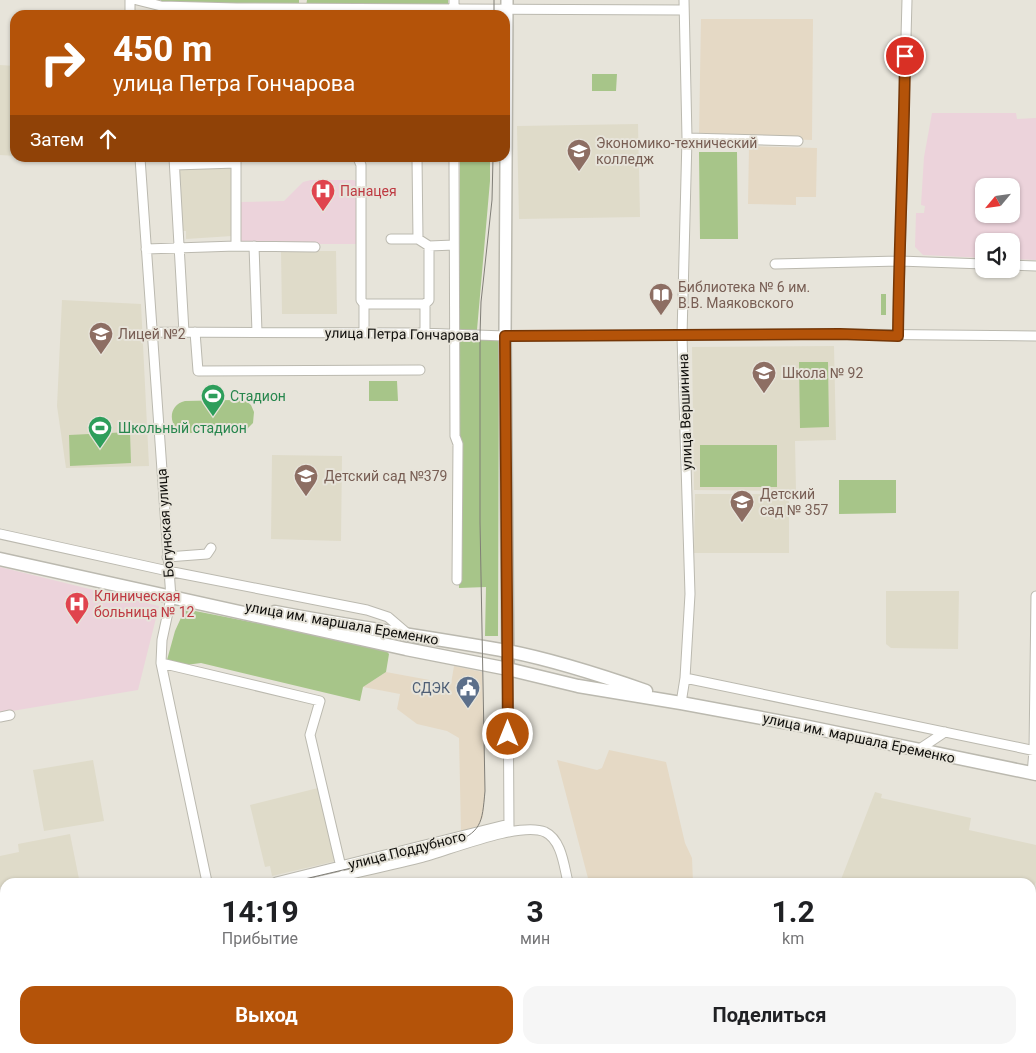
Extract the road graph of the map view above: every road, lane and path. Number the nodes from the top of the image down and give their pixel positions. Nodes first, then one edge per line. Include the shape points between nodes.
1 (137, 0) edge
2 (684, 0) edge
3 (907, 0) edge
4 (303, 4) edge
5 (507, 5) edge
6 (454, 8) edge
7 (159, 10) edge
8 (246, 10) edge
9 (346, 10) edge
10 (408, 10) edge
11 (684, 10) junction
12 (687, 138) junction
13 (798, 141) dead end
14 (140, 162) edge
15 (175, 162) edge
16 (236, 162) edge
17 (359, 162) edge
18 (417, 162) edge
19 (454, 162) edge
20 (506, 162) edge
21 (391, 239) dead end
22 (418, 239) junction
23 (236, 246) junction
24 (254, 246) junction
25 (429, 246) junction
26 (454, 246) junction
27 (315, 247) dead end
28 (180, 248) junction
29 (146, 249) junction
30 (899, 262) junction
31 (774, 264) dead end
32 (975, 264) edge
33 (1020, 265) edge
34 (1036, 266) edge
35 (364, 304) junction
36 (425, 304) junction
37 (152, 332) junction
38 (184, 332) junction
39 (195, 332) junction
40 (257, 332) junction
41 (364, 332) junction
42 (425, 333) junction
43 (454, 334) junction
44 (505, 336) junction
45 (682, 336) junction
46 (898, 336) junction
47 (1036, 336) edge
48 (420, 370) dead end
49 (0, 534) edge
50 (212, 548) dead end
51 (0, 553) edge
52 (167, 557) junction
53 (0, 559) edge
54 (168, 571) junction
55 (457, 580) dead end
56 (170, 595) junction
57 (1036, 596) edge
58 (410, 635) junction
59 (406, 649) junction
60 (508, 652) junction
61 (160, 662) junction
62 (508, 669) junction
63 (582, 669) junction
64 (685, 678) junction
65 (578, 686) junction
66 (681, 703) junction
67 (10, 715) dead end
68 (0, 717) edge
69 (945, 732) junction
70 (918, 750) junction
71 (1035, 751) edge
72 (1034, 774) edge
73 (509, 828) junction
74 (343, 875) edge
75 (206, 878) edge
76 (314, 878) edge
77 (567, 878) edge

1 - 7 street
2 - 11 street, улица Вершинина
3 - 30 street
4 - 8 street
4 - 9 street
5 - 6 street
5 - 11 street
6 - 10 street
11 - 12 street, улица Вершинина
12 - 13 street
12 - 45 street, улица Вершинина
14 - 29 street, Богунская улица
15 - 28 street
16 - 23 street
17 - 35 street via 361,300
18 - 22 street
19 - 26 street
20 - 44 main road
21 - 22 street
22 - 25 street
23 - 24 street
23 - 28 street
24 - 27 street
24 - 40 street
25 - 26 street
25 - 36 street via 429,300
26 - 43 street
28 - 29 street
28 - 38 street
29 - 37 street, Богунская улица
30 - 31 street
30 - 32 street
30 - 46 street
33 - 34 street
35 - 36 street
35 - 41 street
36 - 42 street
37 - 38 street, улица Петра Гончарова
37 - 52 street, Богунская улица
38 - 39 street, улица Петра Гончарова
39 - 40 street, улица Петра Гончарова
39 - 48 street via 198,371
40 - 41 street, улица Петра Гончарова
41 - 42 street, улица Петра Гончарова
42 - 43 street, улица Петра Гончарова
43 - 44 street, улица Петра Гончарова
43 - 55 street via 455,436 458,444
44 - 45 street, улица Петра Гончарова
44 - 60 main road
45 - 46 street, улица Петра Гончарова
45 - 64 street, улица Вершинина via 690,592
46 - 47 street, улица Петра Гончарова
49 - 54 street
50 - 52 street via 207,554
51 - 56 highway, улица им. маршала Еременко
52 - 54 street, Богунская улица
53 - 56 highway, улица им. маршала Еременко
54 - 56 street, Богунская улица
54 - 58 street via 367,610 388,617
56 - 58 highway, улица им. маршала Еременко
56 - 59 highway, улица им. маршала Еременко
56 - 61 street, Богунская улица
57 - 71 street
58 - 59 highway via 406,639
58 - 60 highway, улица им. маршала Еременко
59 - 62 highway, улица им. маршала Еременко
60 - 62 main road
60 - 63 highway, улица им. маршала Еременко
61 - 74 street via 320,701 310,736
61 - 75 street, Богунская улица
62 - 65 highway, улица им. маршала Еременко
62 - 73 street
63 - 65 highway via 584,675
63 - 66 highway, улица им. маршала Еременко
64 - 66 street, улица Вершинина
64 - 69 street
65 - 66 highway, улица им. маршала Еременко
66 - 70 highway, улица им. маршала Еременко
67 - 68 street
69 - 70 street
69 - 71 street
70 - 72 highway, улица им. маршала Еременко
71 - 72 street
73 - 74 street, улица Поддубного
73 - 74 street, улица Поддубного via 421,858
73 - 77 street via 546,832 561,853
74 - 76 street, улица Поддубного

